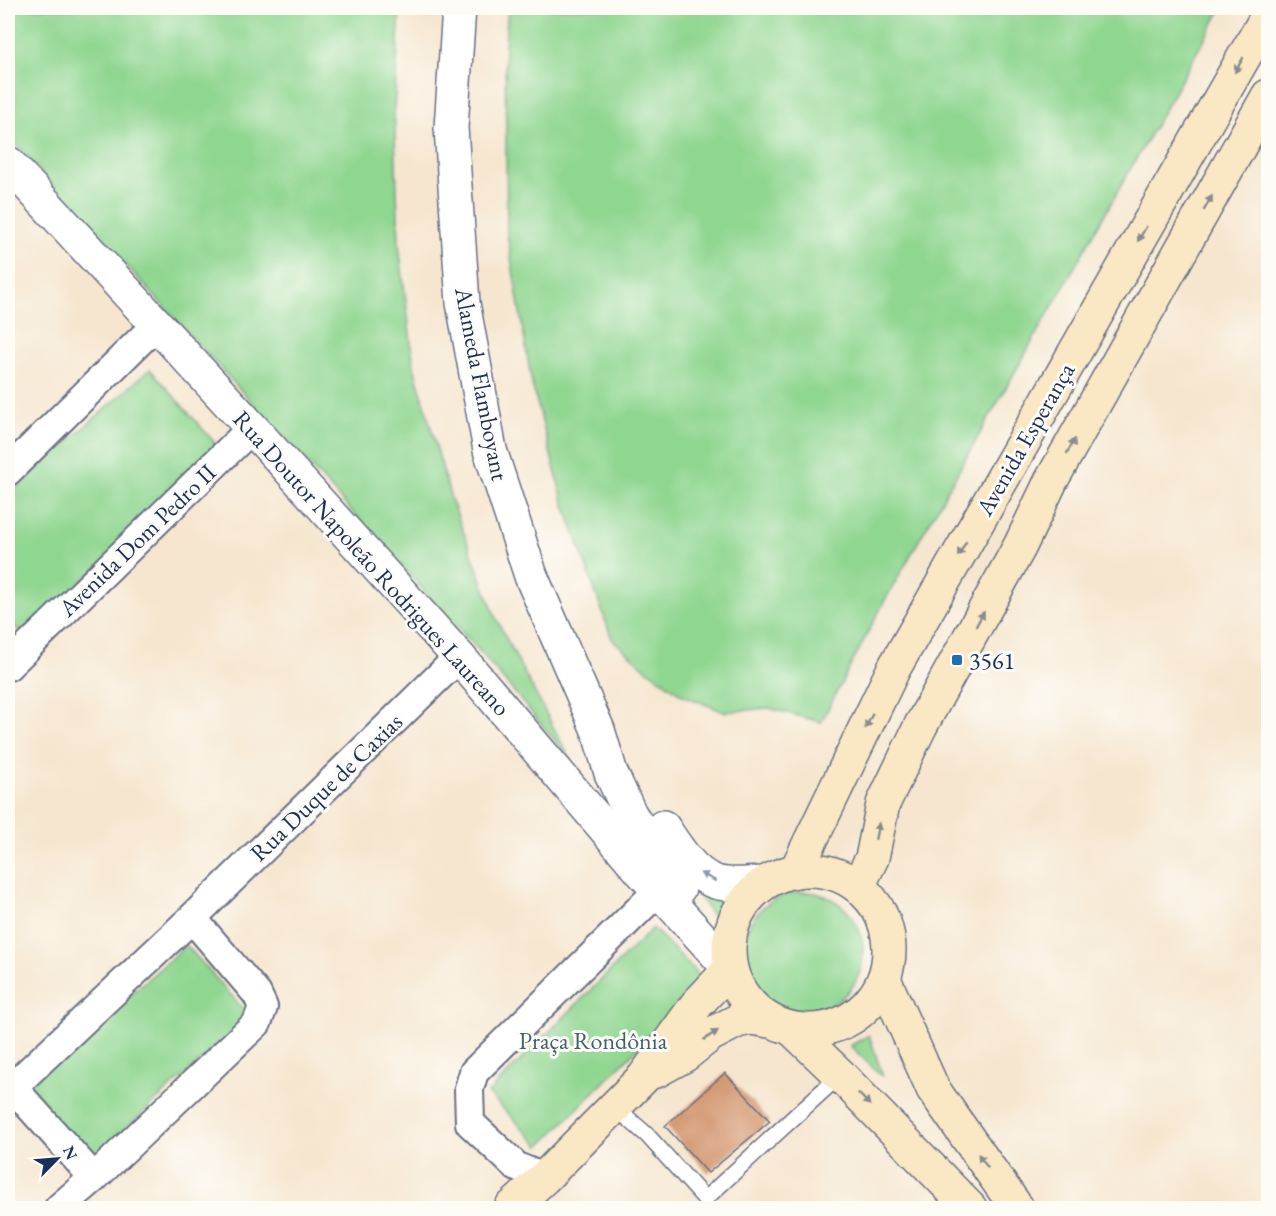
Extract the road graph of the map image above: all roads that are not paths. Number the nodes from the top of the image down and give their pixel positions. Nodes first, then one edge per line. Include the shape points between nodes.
1 (459, 8) edge
2 (1269, 15) edge
3 (1269, 96) edge
4 (8, 163) edge
5 (156, 325) junction
6 (252, 428) junction
7 (8, 471) edge
8 (12, 650) edge
9 (459, 657) junction
10 (603, 742) junction
11 (796, 870) junction
12 (764, 883) junction
13 (858, 886) junction
14 (658, 891) junction
15 (192, 918) junction
16 (729, 961) junction
17 (884, 979) junction
18 (780, 1025) junction
19 (840, 1075) junction
20 (644, 1077) junction
21 (615, 1107) junction
22 (94, 1178) junction
23 (544, 1178) junction
24 (966, 1207) edge
25 (59, 1209) edge
26 (511, 1209) edge
27 (1017, 1209) edge

1 - 10 street, Alameda Flamboyant via 451,128 462,292 490,450 531,576
2 -> 11 main road, Avenida Esperança via 894,668
13 -> 3 main road, Avenida Esperança via 872,858 884,804 920,727 1020,546 1051,481
4 - 5 street, Rua Doutor Napoleão Rodrigues Laureano
5 - 6 street, Rua Doutor Napoleão Rodrigues Laureano
5 - 7 street
6 - 8 street, Avenida Dom Pedro II
6 - 9 street, Rua Doutor Napoleão Rodrigues Laureano
9 - 14 street, Rua Doutor Napoleão Rodrigues Laureano
9 - 15 street, Rua Duque de Caxias
12 -> 10 street, Alameda Flamboyant via 724,885 703,877 681,853
10 - 16 street, Alameda Flamboyant via 611,773 630,814
11 - 12 main road
11 - 13 main road via 829,872
12 - 16 main road via 745,901 732,925
13 - 17 main road via 880,913 886,934 889,945
14 - 16 street, Rua Doutor Napoleão Rodrigues Laureano
14 - 23 street via 474,1072 469,1089 470,1124 517,1167
15 - 22 street via 257,994 263,1007 257,1023
15 - 22 street, Rua Duque de Caxias via 20,1080 18,1090 23,1099
16 - 18 main road via 738,989 752,1007
16 - 20 main road
17 - 18 main road via 863,1011 830,1029
27 -> 17 main road via 933,1089
18 - 19 main road
20 -> 18 main road via 737,1021 751,1018
19 - 21 lane via 705,1199 647,1135
19 -> 24 main road
20 - 21 main road
21 - 23 main road
22 - 25 street
23 - 26 main road

